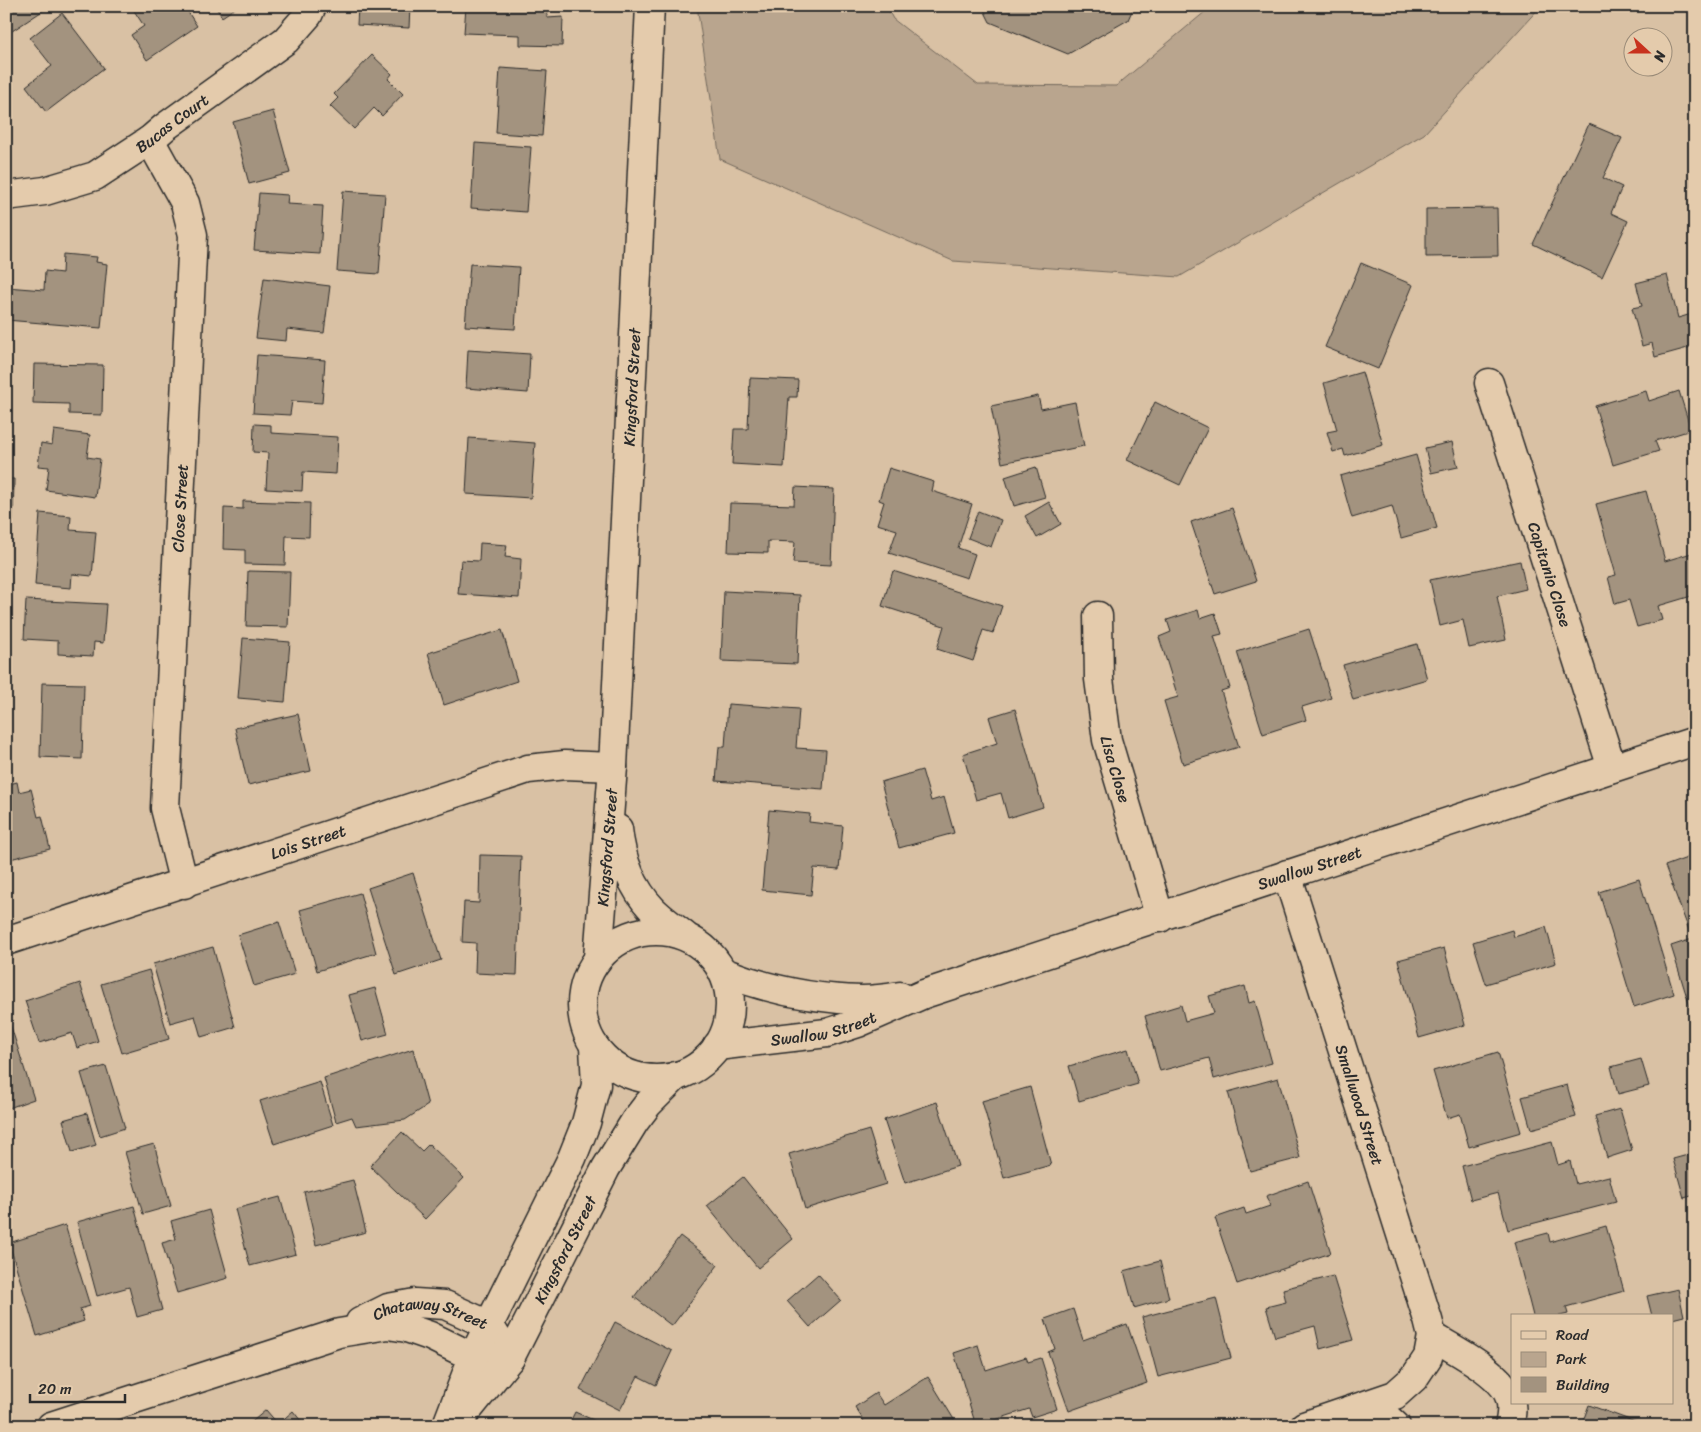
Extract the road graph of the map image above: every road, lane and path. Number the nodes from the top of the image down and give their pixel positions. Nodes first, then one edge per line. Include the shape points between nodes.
1 (312, 6) edge
2 (650, 6) edge
3 (150, 140) junction
4 (6, 196) edge
5 (1489, 383) dead end
6 (1098, 616) dead end
7 (1695, 741) edge
8 (613, 767) junction
9 (1612, 768) junction
10 (1287, 874) junction
11 (184, 884) junction
12 (1160, 918) junction
13 (687, 937) junction
14 (6, 942) edge
15 (598, 958) junction
16 (723, 972) junction
17 (924, 994) junction
18 (594, 1046) junction
19 (717, 1046) junction
20 (676, 1076) junction
21 (489, 1325) junction
22 (339, 1333) junction
23 (1432, 1336) junction
24 (473, 1357) junction
25 (510, 1358) junction
26 (1372, 1404) junction
27 (1511, 1404) edge
28 (1511, 1404) edge
29 (51, 1426) edge
30 (447, 1426) edge
31 (455, 1426) edge
32 (1304, 1426) edge
33 (1396, 1426) edge
34 (1509, 1426) edge

1 - 3 street, Bucas Court via 286,40
2 - 8 street, Kingsford Street
3 - 4 street, Bucas Court via 95,176 45,191
3 - 11 street, Close Street via 186,203 193,236 165,808
5 - 9 street, Capitanio Close
6 - 12 street, Lisa Close via 1099,678 1107,740
7 - 9 street, Swallow Street
8 - 11 street, Lois Street via 565,765 528,769
8 - 13 street, Kingsford Street via 620,845 629,875 652,909
8 - 15 street, Kingsford Street
9 - 10 street, Swallow Street
10 - 12 street, Swallow Street
10 - 23 street, Smallwood Street
11 - 14 street, Lois Street
12 - 17 street, Swallow Street
13 - 15 street via 662,930 637,933 616,942
13 - 16 street via 708,952
15 - 18 street via 586,978 582,1001 584,1024
16 - 17 street, Swallow Street via 796,995 864,1000
16 - 19 street via 730,997 728,1023
17 - 19 street, Swallow Street via 827,1033
18 - 20 street via 610,1063 630,1075 653,1079
18 - 21 street via 596,1085 586,1123 572,1158
19 - 20 street via 700,1065
20 - 25 street, Kingsford Street via 648,1104 611,1160
21 - 22 street, Chataway Street via 445,1305 415,1303 388,1308
21 - 24 street
21 - 25 street, Chataway Street
22 - 24 street, Chataway Street via 388,1325 407,1328
22 - 29 street, Chataway Street
23 - 26 street, Smallwood Street via 1428,1358 1414,1378 1395,1395
23 - 28 street via 1491,1373 1502,1383
24 - 25 street, Chataway Street
24 - 30 street
25 - 31 street, Kingsford Street
26 - 32 street, Smallwood Street
26 - 33 street
27 - 34 street

